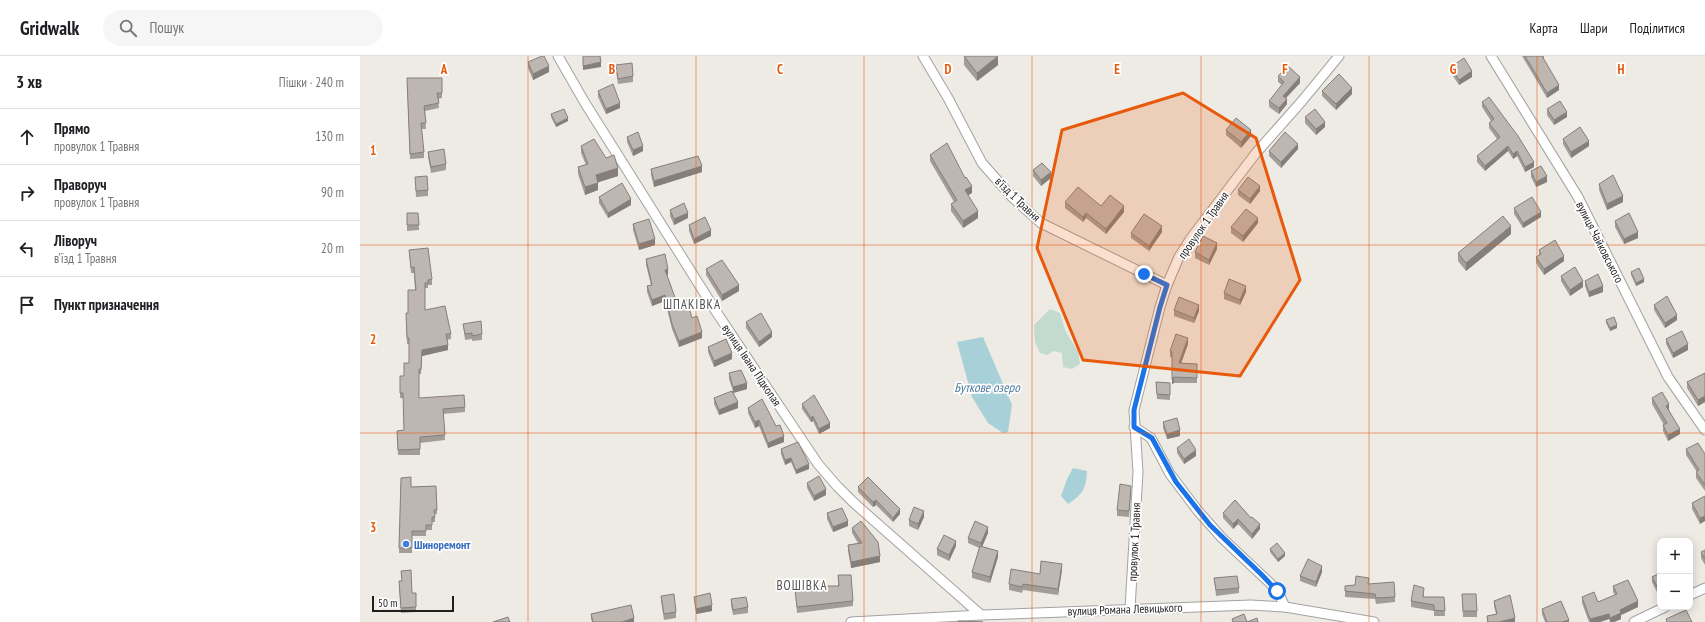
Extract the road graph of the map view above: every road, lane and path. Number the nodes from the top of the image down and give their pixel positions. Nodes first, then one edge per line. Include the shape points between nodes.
1 (558, 56) edge
2 (923, 56) edge
3 (1338, 56) edge
4 (1491, 56) edge
5 (1167, 285) junction
6 (1134, 427) junction
7 (1705, 430) edge
8 (1705, 588) edge
9 (1693, 594) edge
10 (1285, 607) junction
11 (1130, 609) junction
12 (1659, 610) edge
13 (981, 615) junction
14 (851, 622) edge
15 (1374, 622) edge
16 (1634, 622) edge

1 - 13 street, вулиця Івана Підкопая via 717,313 818,464 849,498
2 - 5 street, в’їзд 1 Травня via 982,163 1012,197 1041,223
3 - 5 street, провулок 1 Травня via 1256,153 1191,238 1179,257
4 - 7 street, вулиця Чайковського via 1578,198 1668,377
5 - 6 street, провулок 1 Травня via 1134,410
6 - 10 street via 1152,438 1170,474 1198,511 1222,538 1271,584
6 - 11 street, провулок 1 Травня via 1138,472
8 - 9 street
10 - 11 street, вулиця Романа Левицького via 1251,605
10 - 15 street, вулиця Романа Левицького
11 - 13 street, вулиця Романа Левицького
12 - 16 street
13 - 14 street, вулиця Романа Левицького

